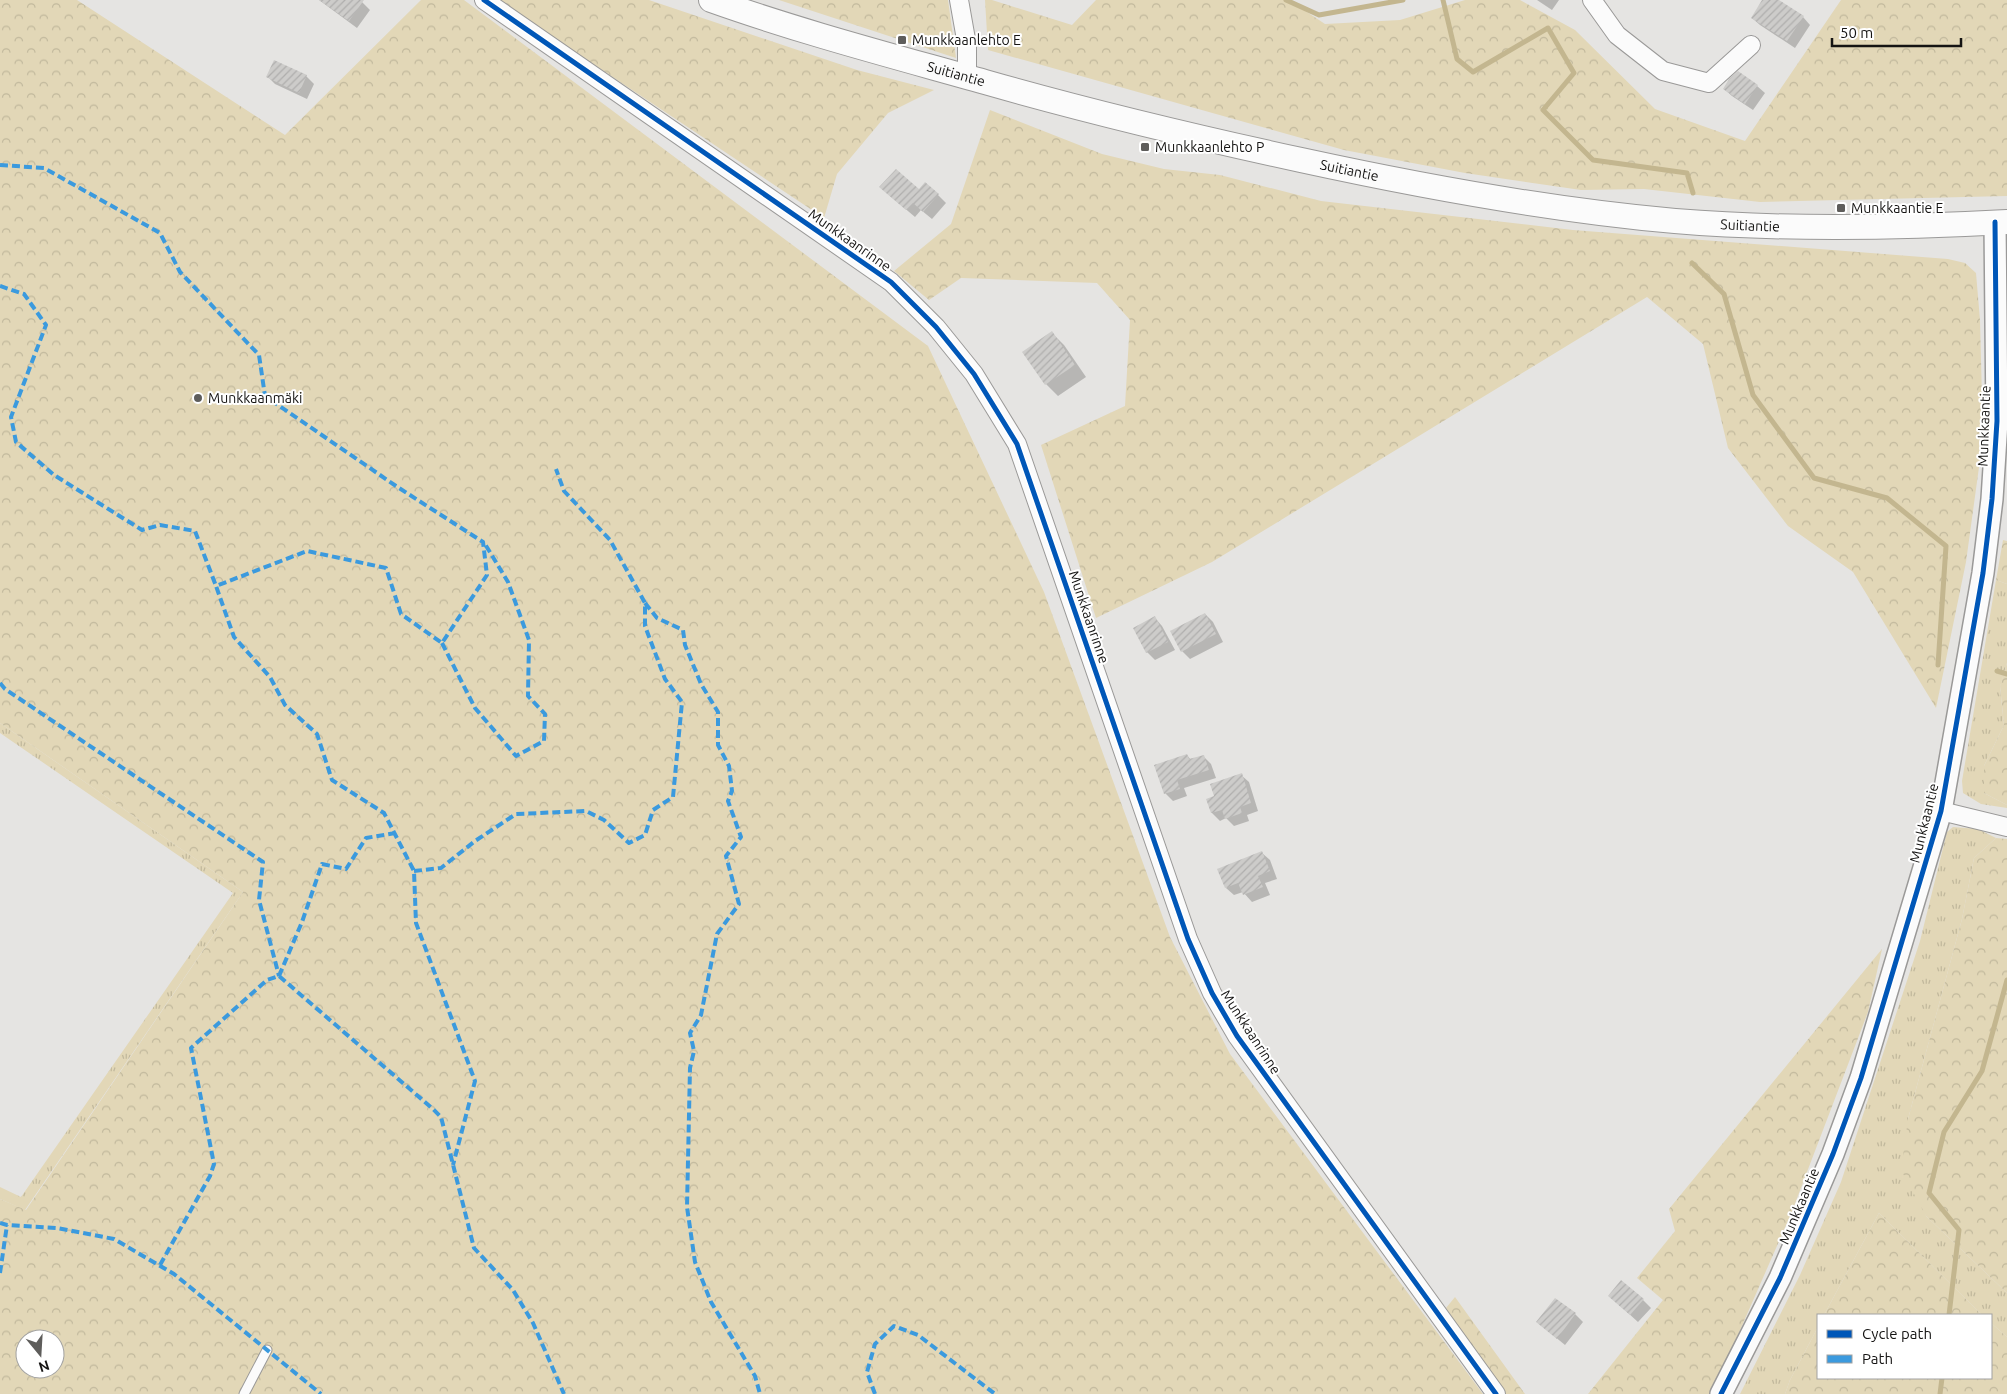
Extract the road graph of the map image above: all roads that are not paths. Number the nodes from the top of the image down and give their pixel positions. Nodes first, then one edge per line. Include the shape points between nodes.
1 (484, 0) edge
2 (711, 0) edge
3 (959, 0) edge
4 (1592, 0) edge
5 (1751, 45) dead end
6 (967, 77) junction
7 (2001, 222) edge
8 (1941, 811) junction
9 (2007, 826) edge
10 (267, 1350) dead end
11 (244, 1394) edge
12 (1496, 1394) edge
13 (1721, 1394) edge

1 - 12 street, Munkkaanrinne via 891,282 936,327 974,374 1017,444 1188,939 1212,993 1237,1036
2 - 6 main road, Suitiantie via 869,51
3 - 6 street via 967,45
4 - 5 street via 1617,35 1663,71 1709,83
6 - 7 main road, Suitiantie via 1188,135 1402,182 1597,213 1678,221 1845,227
7 - 8 street, Munkkaantie via 1992,499 1983,573
8 - 9 street
8 - 13 street, Munkkaantie via 1861,1078 1836,1146 1780,1278
10 - 11 lane

